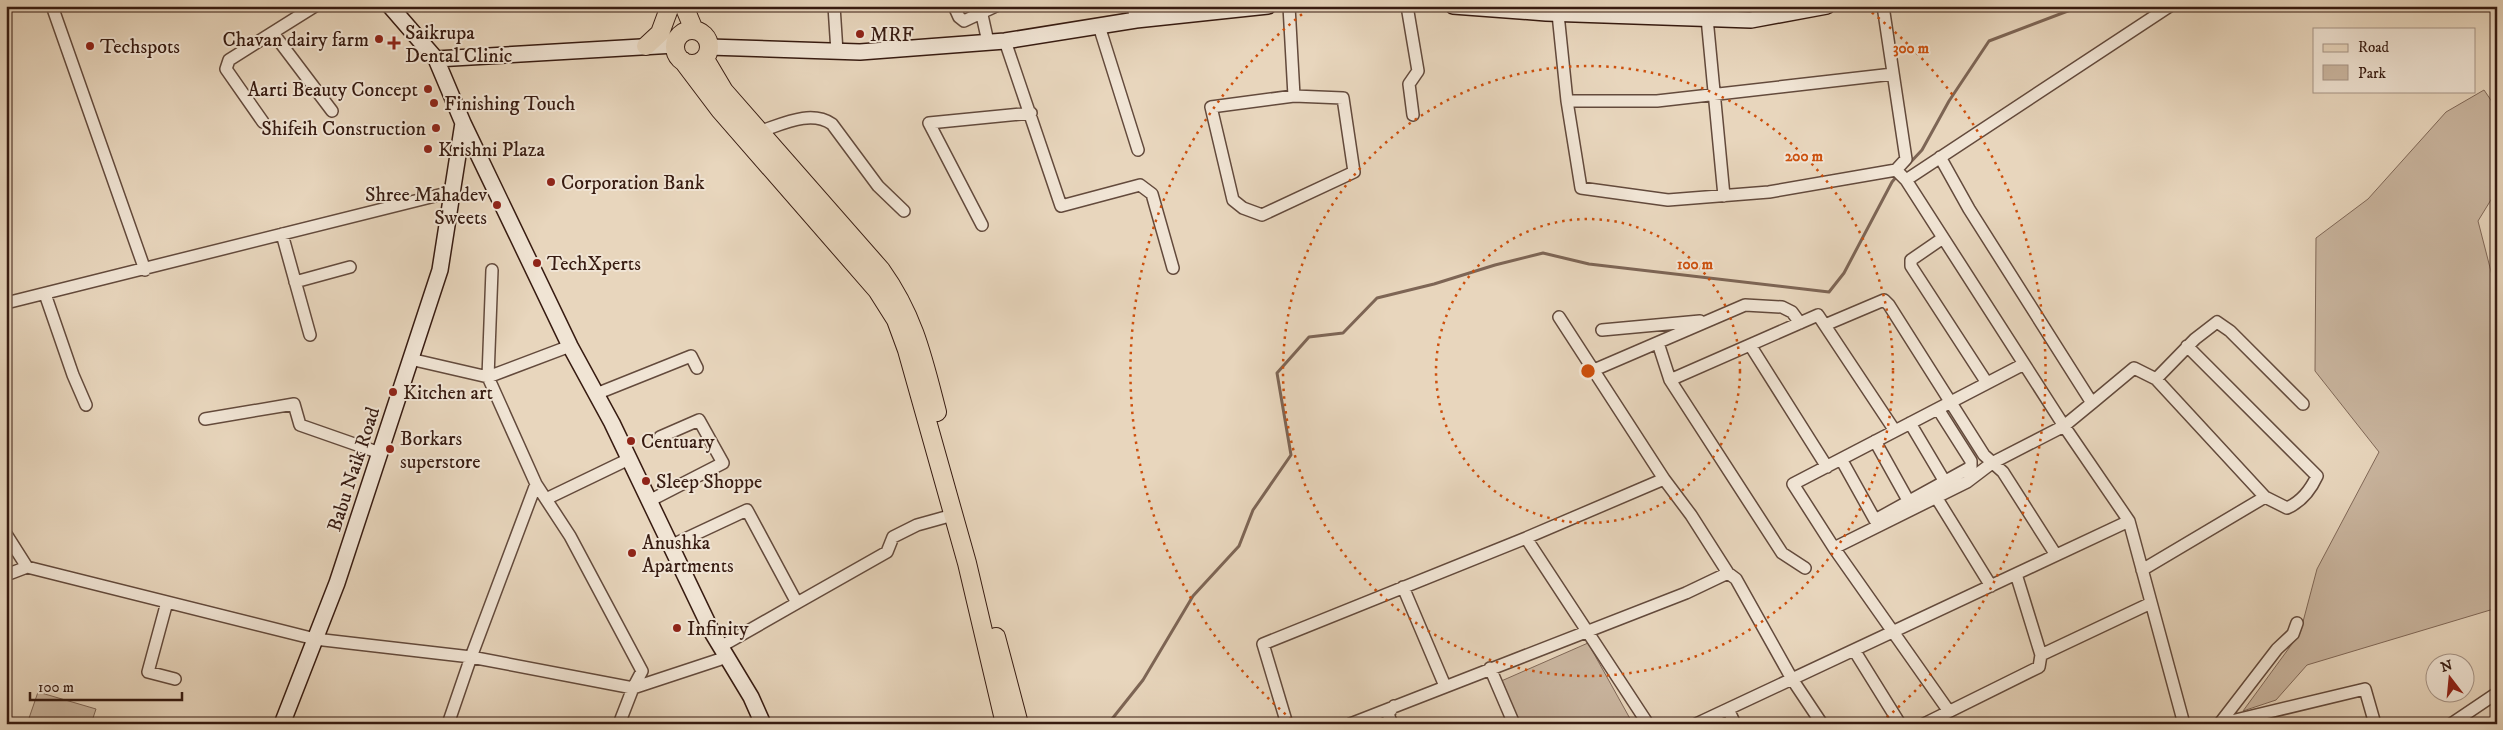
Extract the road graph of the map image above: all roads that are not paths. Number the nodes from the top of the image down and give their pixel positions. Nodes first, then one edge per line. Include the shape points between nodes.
1 (52, 6) edge
2 (315, 6) edge
3 (390, 6) edge
4 (671, 6) edge
5 (684, 6) edge
6 (834, 6) edge
7 (954, 6) edge
8 (996, 6) edge
9 (1268, 6) edge
10 (1289, 6) edge
11 (1407, 6) edge
12 (1453, 6) edge
13 (1827, 6) edge
14 (1883, 6) edge
15 (2170, 6) edge
16 (1508, 8) edge
17 (1205, 9) edge
18 (1525, 9) edge
19 (1135, 13) edge
20 (1558, 14) junction
21 (1702, 14) edge
22 (982, 15) junction
23 (1099, 26) junction
24 (273, 32) junction
25 (684, 36) junction
26 (1005, 41) junction
27 (988, 42) junction
28 (646, 46) junction
29 (837, 52) junction
30 (707, 53) junction
31 (436, 60) junction
32 (683, 61) junction
33 (1893, 74) junction
34 (1715, 95) junction
35 (1294, 96) junction
36 (1567, 101) junction
37 (332, 111) dead end
38 (1031, 113) junction
39 (1414, 115) dead end
40 (263, 122) dead end
41 (463, 122) junction
42 (758, 132) junction
43 (1138, 150) dead end
44 (1940, 157) junction
45 (1896, 170) junction
46 (1906, 180) junction
47 (451, 192) junction
48 (1724, 196) junction
49 (904, 211) dead end
50 (982, 225) dead end
51 (282, 234) junction
52 (1943, 238) junction
53 (350, 267) dead end
54 (1173, 268) dead end
55 (145, 270) junction
56 (492, 270) dead end
57 (295, 282) junction
58 (46, 294) junction
59 (6, 303) edge
60 (1559, 317) dead end
61 (1709, 321) junction
62 (1800, 323) junction
63 (1825, 325) junction
64 (1602, 330) dead end
65 (310, 336) dead end
66 (1658, 343) junction
67 (1750, 345) junction
68 (570, 346) junction
69 (2187, 346) junction
70 (410, 359) junction
71 (2024, 364) junction
72 (697, 368) dead end
73 (1594, 370) junction
74 (488, 377) junction
75 (2156, 379) junction
76 (1670, 380) junction
77 (1988, 383) junction
78 (596, 394) junction
79 (1950, 402) junction
80 (2092, 403) junction
81 (2304, 404) dead end
82 (86, 405) dead end
83 (1938, 409) junction
84 (205, 419) dead end
85 (1910, 423) junction
86 (2064, 426) junction
87 (1895, 431) junction
88 (660, 438) dead end
89 (1875, 442) junction
90 (380, 453) junction
91 (629, 459) junction
92 (1841, 459) junction
93 (1992, 463) junction
94 (1827, 467) junction
95 (1664, 479) junction
96 (1945, 482) junction
97 (536, 484) junction
98 (1936, 497) junction
99 (2265, 497) junction
100 (546, 499) junction
101 (649, 502) junction
102 (1909, 502) junction
103 (954, 515) junction
104 (2129, 521) junction
105 (6, 534) edge
106 (1526, 538) junction
107 (670, 546) junction
108 (1834, 548) junction
109 (2056, 555) junction
110 (27, 567) junction
111 (1805, 568) dead end
112 (2142, 570) junction
113 (1728, 573) junction
114 (2016, 574) junction
115 (6, 575) edge
116 (1991, 586) junction
117 (1403, 587) junction
118 (167, 602) junction
119 (797, 603) junction
120 (2151, 603) junction
121 (2296, 623) dead end
122 (1587, 630) junction
123 (1893, 631) junction
124 (315, 639) junction
125 (1854, 650) junction
126 (724, 652) junction
127 (2040, 655) junction
128 (471, 657) junction
129 (1490, 668) junction
130 (175, 679) dead end
131 (1792, 679) junction
132 (1445, 686) junction
133 (633, 688) junction
134 (2495, 699) edge
135 (1394, 706) junction
136 (1728, 708) junction
137 (1948, 710) junction
138 (282, 724) edge
139 (448, 724) edge
140 (619, 724) edge
141 (763, 724) edge
142 (1005, 724) edge
143 (1019, 724) edge
144 (1287, 724) edge
145 (1350, 724) edge
146 (1392, 724) edge
147 (1514, 724) edge
148 (1648, 724) edge
149 (1696, 724) edge
150 (1735, 724) edge
151 (1822, 724) edge
152 (1900, 724) edge
153 (1924, 724) edge
154 (2184, 724) edge
155 (2220, 724) edge
156 (2375, 724) edge
157 (2451, 724) edge

1 - 55 street
2 - 24 street
3 - 31 main road
4 - 25 main road
4 - 28 main road via 660,33
5 - 25 main road
6 - 29 street
7 - 22 street via 964,21
8 - 22 street
9 - 17 main road
10 - 35 street
11 - 39 street via 1418,71 1410,84
12 - 16 main road
13 - 21 main road via 1751,20
14 - 33 street
15 - 44 street
16 - 18 main road
17 - 19 main road
18 - 20 main road
19 - 23 main road
20 - 21 main road
20 - 36 street
21 - 34 street
22 - 27 street
23 - 26 main road
23 - 43 street
24 - 37 street
24 - 40 street via 229,60 226,69
25 - 28 main road
25 - 30 main road via 703,34
25 - 32 main road via 677,55
26 - 27 main road
26 - 38 street
27 - 29 main road
28 - 31 main road
29 - 30 main road
30 - 32 main road via 696,64
30 - 42 main road via 724,91
31 - 41 main road
32 - 103 main road via 720,110 888,306 907,350
33 - 34 street
33 - 45 street via 1906,159
34 - 36 street via 1657,102
34 - 48 street
35 - 35 street via 1211,107 1233,200 1243,208 1262,215 1354,172 1343,98
36 - 48 street via 1581,188 1668,200
38 - 50 street via 928,123
38 - 54 street via 1061,206 1140,185 1152,194
41 - 47 main road, Babu Naik Road
41 - 68 main road
42 - 49 street via 803,118 826,119 878,186
42 - 143 main road via 881,270 896,291 914,329
44 - 46 street
44 - 80 street
45 - 46 street
45 - 48 street via 1769,192
46 - 52 street
47 - 51 street
47 - 70 main road, Babu Naik Road via 440,270
51 - 55 street
51 - 57 street
52 - 71 street
52 - 77 street via 1916,255 1911,266
53 - 57 street
55 - 58 street
56 - 74 street
57 - 65 street
58 - 59 street
58 - 82 street via 72,375
60 - 73 street
61 - 62 street via 1745,305 1768,305 1792,312
61 - 64 street
61 - 66 street
62 - 63 street via 1818,316
62 - 67 street
63 - 79 street via 1884,300
63 - 87 street
66 - 73 street
66 - 76 street
67 - 76 street
67 - 94 street
68 - 74 street
68 - 78 main road
69 - 75 street
69 - 81 street via 2217,322
69 - 99 street via 2317,476 2312,487 2287,508
70 - 74 street
70 - 90 main road, Babu Naik Road
71 - 77 street
71 - 86 street
72 - 78 street via 691,356
73 - 95 street
74 - 97 street
75 - 80 street via 2134,368
75 - 99 street
76 - 111 street via 1782,553
77 - 79 street
78 - 91 main road
79 - 83 street
79 - 93 street
80 - 86 street
83 - 85 street
83 - 96 street via 1971,461 1971,467
84 - 90 street via 294,404 300,425
85 - 87 street
85 - 96 street
86 - 93 street
86 - 104 street
87 - 89 street
88 - 101 street via 699,420 723,463
89 - 92 street
89 - 102 street
90 - 124 main road, Babu Naik Road
91 - 100 street
91 - 101 main road
92 - 94 street
92 - 102 street via 1875,520
93 - 98 street via 1967,482
93 - 109 street via 2003,472
94 - 108 street via 1793,484
95 - 106 street
95 - 113 street
96 - 102 street
97 - 100 street
97 - 128 street
98 - 108 street
98 - 116 street
99 - 112 street
100 - 133 street via 570,536 642,671
101 - 107 main road
103 - 119 street via 917,525 893,537 886,552
103 - 142 main road
104 - 109 street
104 - 112 street
105 - 110 street
106 - 117 street
106 - 122 street
107 - 119 street via 747,510
107 - 126 main road
108 - 123 street
109 - 114 street
110 - 115 street
110 - 118 street
112 - 120 street
113 - 122 street via 1686,593
113 - 131 street via 1736,579
114 - 116 street
114 - 127 street
116 - 123 street
117 - 132 street
117 - 144 street via 1263,644
118 - 124 street
118 - 130 street via 148,672
119 - 126 street
120 - 127 street
120 - 154 street
121 - 155 street via 2293,634 2277,649
122 - 129 street
122 - 148 street
123 - 125 street
123 - 137 street
124 - 128 street
124 - 138 main road, Babu Naik Road
125 - 131 street
125 - 152 street
126 - 133 street
126 - 141 main road via 752,696
127 - 137 street via 2039,667
128 - 133 street
128 - 139 street
129 - 132 street
129 - 147 street
131 - 136 street
131 - 151 street
132 - 135 street
133 - 140 street
134 - 157 street
135 - 145 street
135 - 146 street via 1388,714
136 - 149 street
136 - 150 street
137 - 153 street
155 - 156 street via 2365,689

